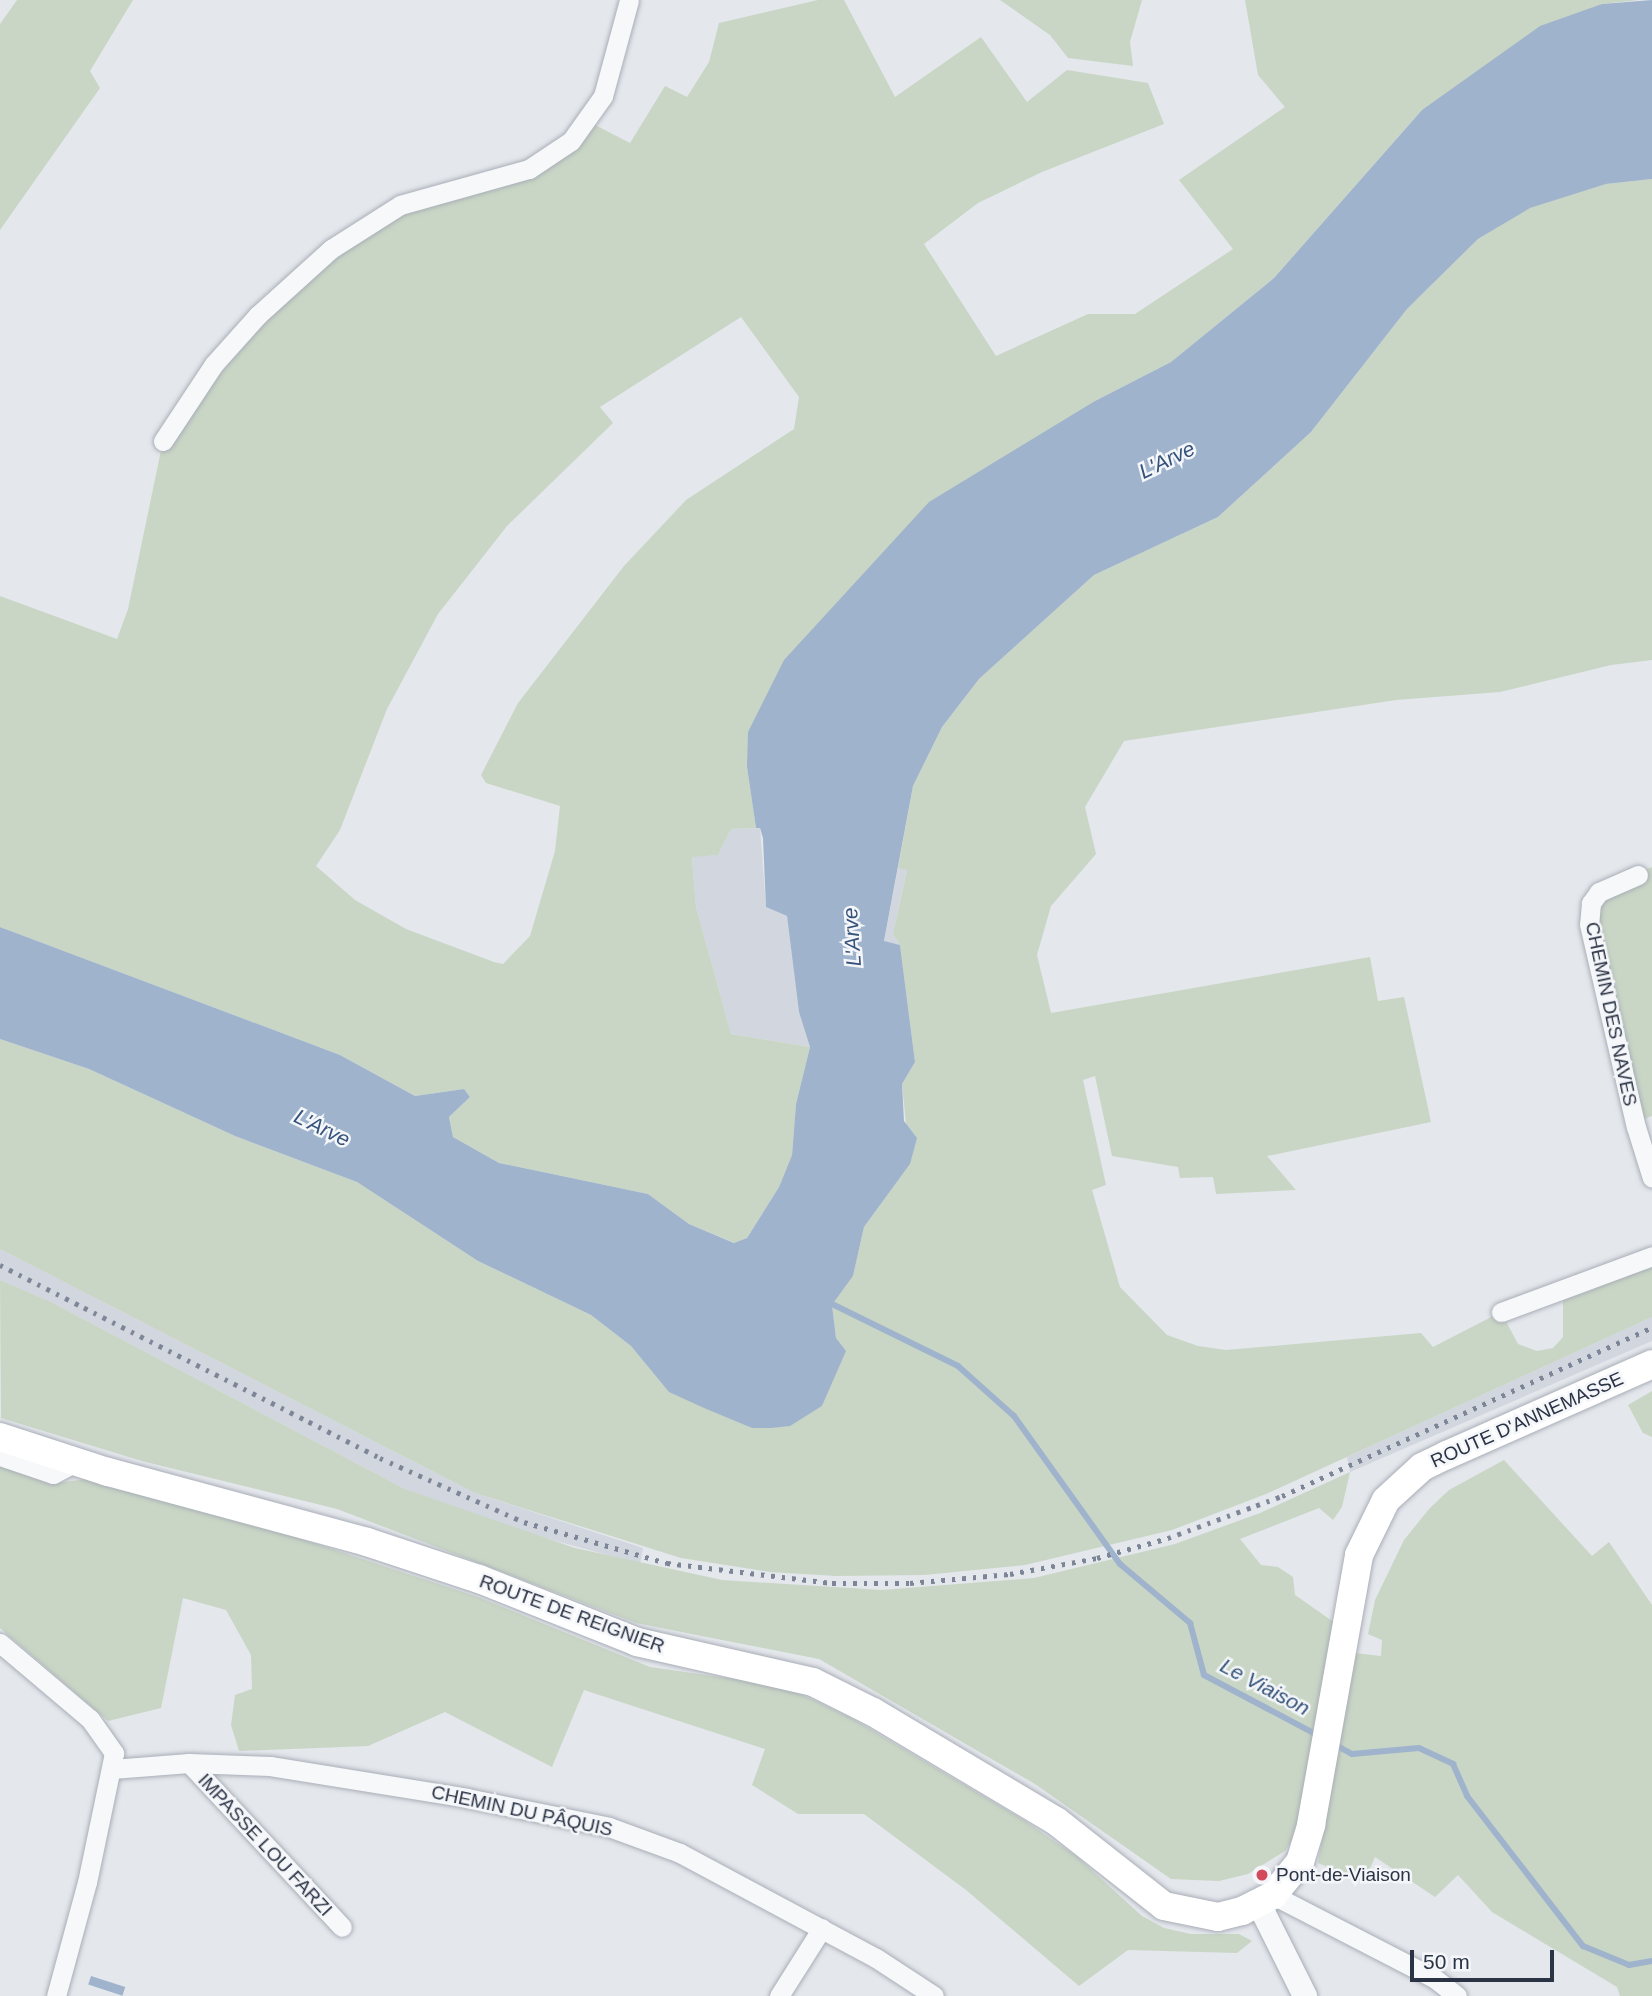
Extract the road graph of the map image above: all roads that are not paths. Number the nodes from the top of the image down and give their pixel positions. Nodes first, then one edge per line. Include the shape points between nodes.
1 (629, 0) edge
2 (163, 441) dead end
3 (1638, 875) dead end
4 (1652, 1178) edge
5 (1652, 1256) edge
6 (1501, 1312) dead end
7 (1652, 1364) edge
8 (0, 1437) edge
9 (0, 1456) edge
10 (76, 1462) junction
11 (0, 1643) edge
12 (189, 1763) junction
13 (112, 1769) junction
14 (1266, 1899) junction
15 (342, 1927) dead end
16 (822, 1928) junction
17 (56, 1996) edge
18 (779, 1996) edge
19 (934, 1996) edge
20 (1305, 1996) edge
21 (1457, 1996) edge

1 - 2 street via 603,96 572,141 529,169 400,205 331,249 258,314 214,364
3 - 4 street, CHEMIN DES NAVES via 1599,892 1591,903 1589,923
5 - 6 street
7 - 14 main road, ROUTE D'ANNEMASSE via 1447,1455 1407,1479 1386,1500 1367,1531 1311,1825 1294,1872
8 - 10 main road, ROUTE DE REIGNIER
9 - 10 street via 53,1474
10 - 14 main road, ROUTE DE REIGNIER via 367,1542 479,1579 637,1642 813,1682 873,1712 1066,1827 1164,1906 1218,1917
11 - 13 street via 90,1719 112,1746
12 - 13 street, CHEMIN DU PÂQUIS
12 - 15 street, IMPASSE LOU FARZI
12 - 16 street, CHEMIN DU PÂQUIS via 299,1770 604,1826 680,1853
13 - 17 street
14 - 20 street
14 - 21 street via 1434,1978
16 - 18 street
16 - 19 street, CHEMIN DU PÂQUIS

